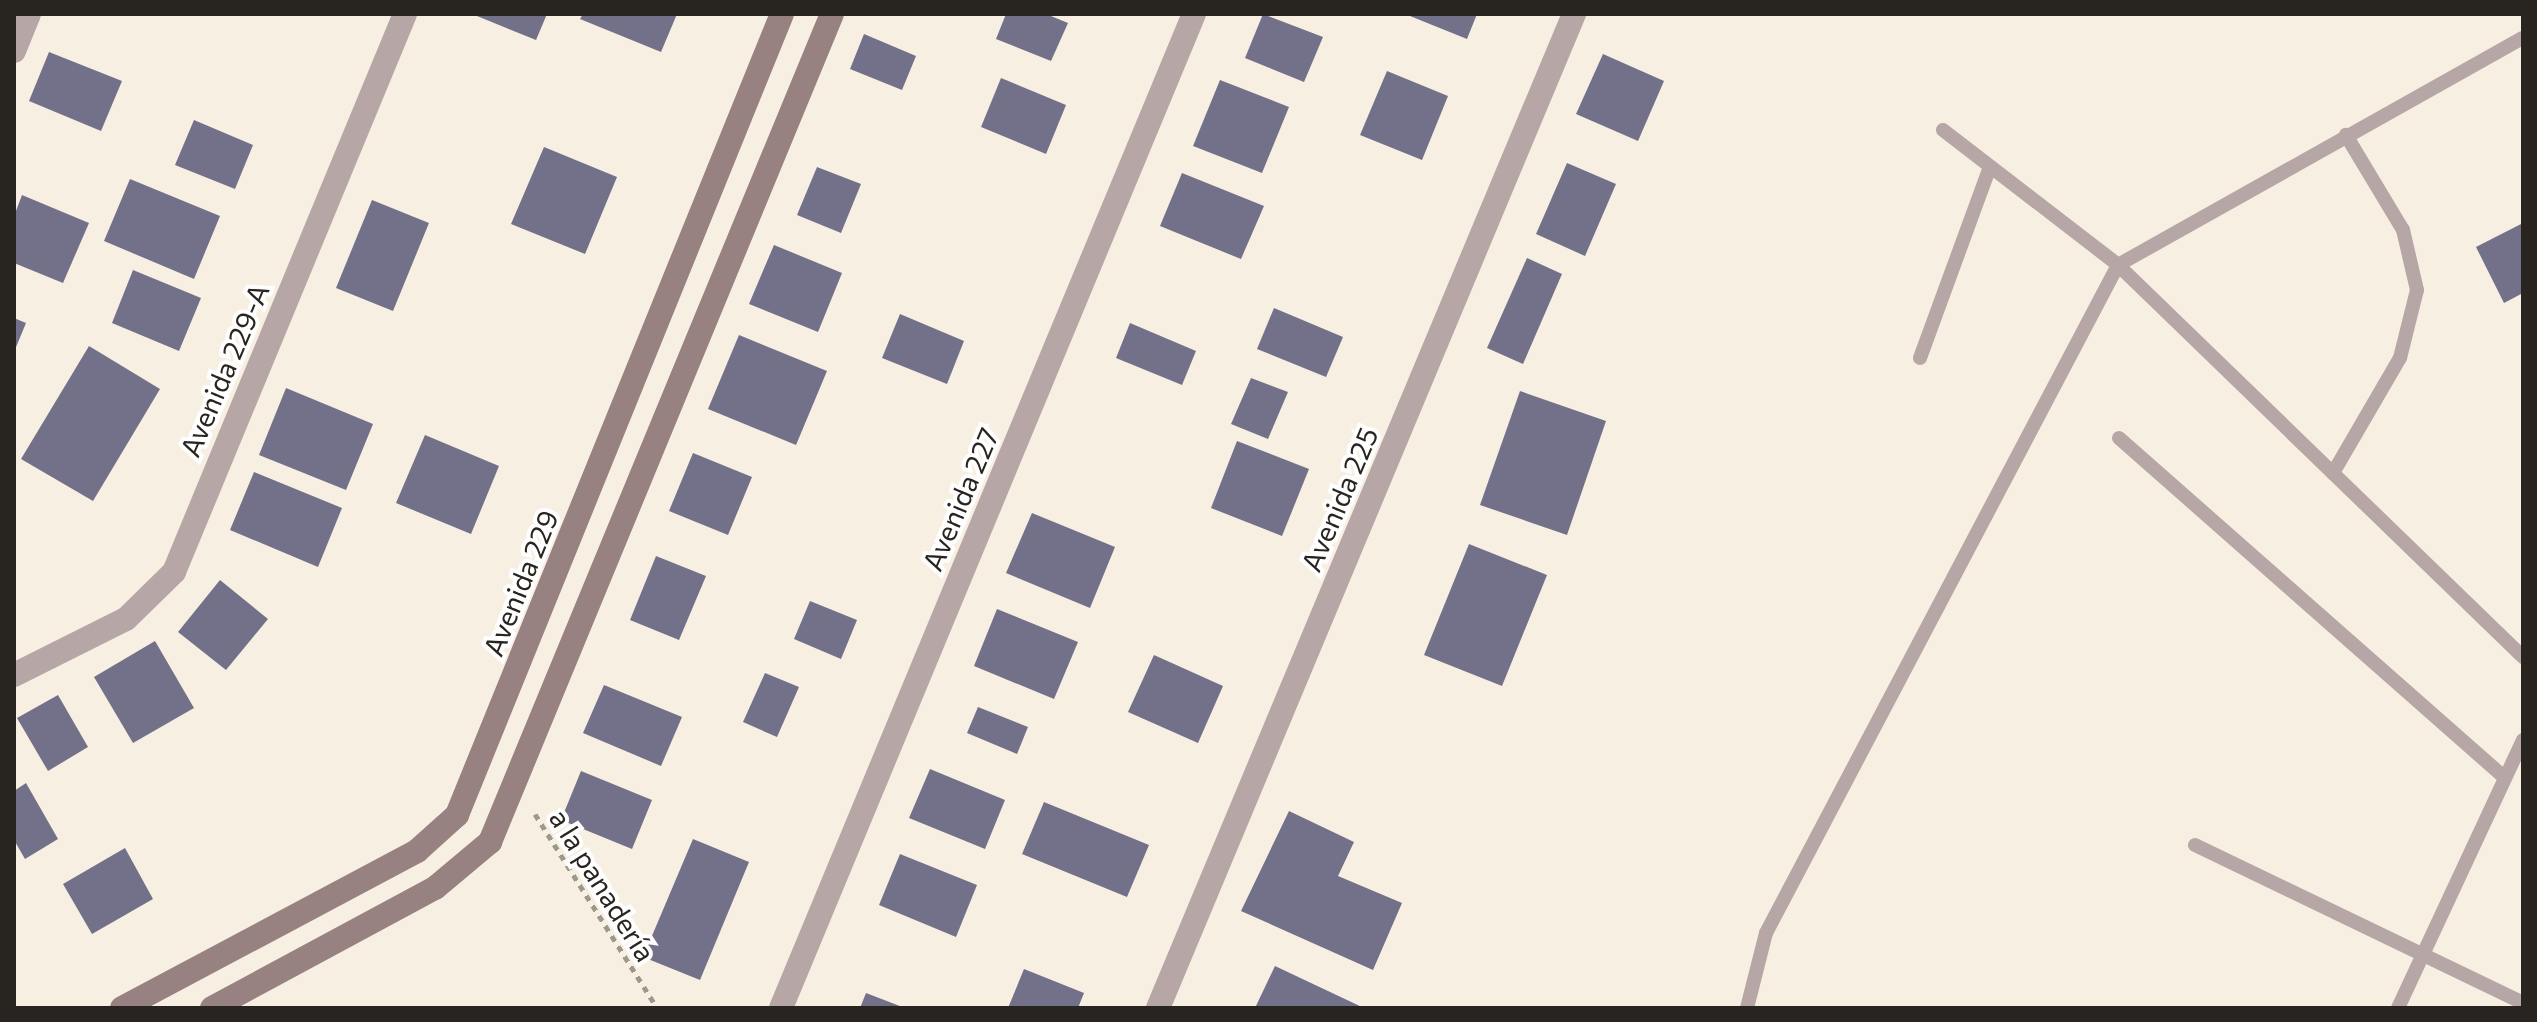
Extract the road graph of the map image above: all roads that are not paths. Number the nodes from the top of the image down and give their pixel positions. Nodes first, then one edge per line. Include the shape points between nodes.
1 (29, 14) edge
2 (405, 14) edge
3 (782, 14) edge
4 (832, 14) edge
5 (1194, 14) edge
6 (1574, 14) edge
7 (2523, 38) edge
8 (14, 51) edge
9 (1943, 130) dead end
10 (2346, 135) junction
11 (1990, 167) junction
12 (2118, 265) junction
13 (652, 332) junction
14 (693, 349) junction
15 (1920, 358) dead end
16 (2119, 438) dead end
17 (2333, 473) junction
18 (2523, 657) edge
19 (14, 675) edge
20 (2523, 740) edge
21 (2505, 778) junction
22 (2195, 845) dead end
23 (2423, 954) junction
24 (2523, 1003) edge
25 (122, 1008) edge
26 (212, 1008) edge
27 (781, 1008) edge
28 (1158, 1008) edge
29 (1747, 1008) edge
30 (2398, 1008) edge

1 - 8 street
2 - 19 street, Avenida 229-A via 174,572 126,619
3 - 13 street, Avenida 229
4 - 14 street
5 - 27 street, Avenida 227
6 - 28 street, Avenida 225
7 - 10 lane
9 - 11 lane
10 - 12 lane
10 - 17 lane via 2403,230 2417,290 2400,358
11 - 12 lane
11 - 15 lane
12 - 17 lane
12 - 29 lane via 1766,933
13 - 14 street
13 - 25 street, Avenida 229 via 457,815 417,851
14 - 26 street via 490,842 435,888
16 - 21 lane
17 - 18 lane
20 - 21 lane
21 - 23 lane
22 - 23 lane
23 - 24 lane
23 - 30 lane

